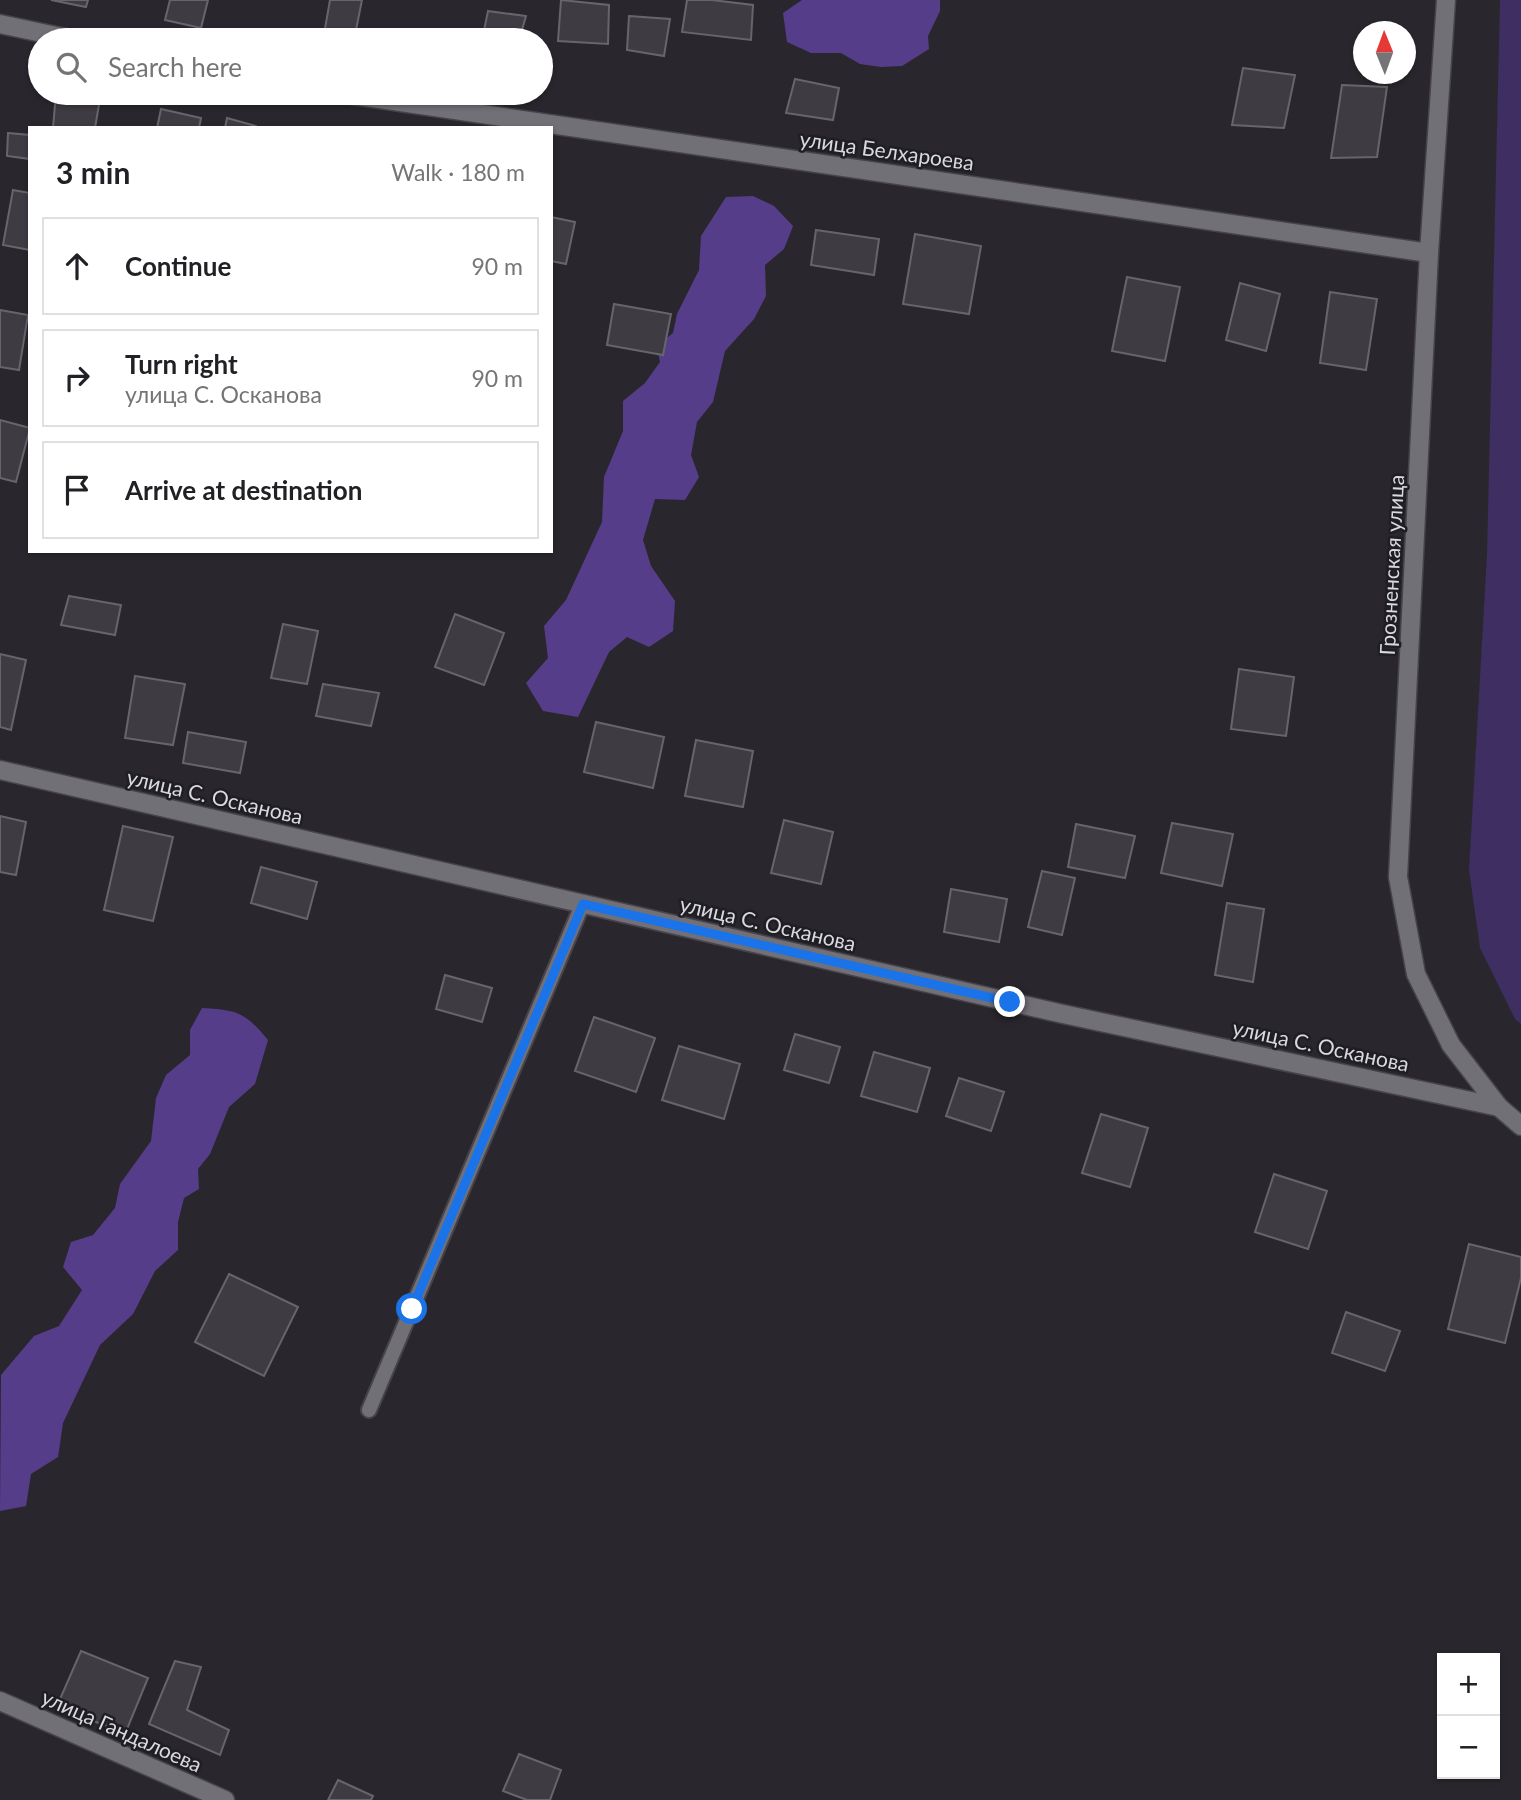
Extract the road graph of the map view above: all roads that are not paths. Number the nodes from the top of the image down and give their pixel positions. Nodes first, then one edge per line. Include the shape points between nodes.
1 (1446, 0) edge
2 (0, 24) edge
3 (28, 30) edge
4 (421, 105) edge
5 (1429, 253) junction
6 (0, 770) edge
7 (583, 904) junction
8 (1499, 1107) junction
9 (1521, 1126) edge
10 (369, 1410) dead end
11 (0, 1701) edge
12 (225, 1800) edge

1 - 5 street, Грозненская улица
2 - 3 street
4 - 5 street, улица Белхароева
5 - 8 street, Грозненская улица via 1398,877 1416,974 1451,1045
6 - 7 street, улица С. Осканова
7 - 8 street, улица С. Осканова via 1063,1014
7 - 10 lane
8 - 9 street, улица С. Осканова
11 - 12 street, улица Гандалоева

